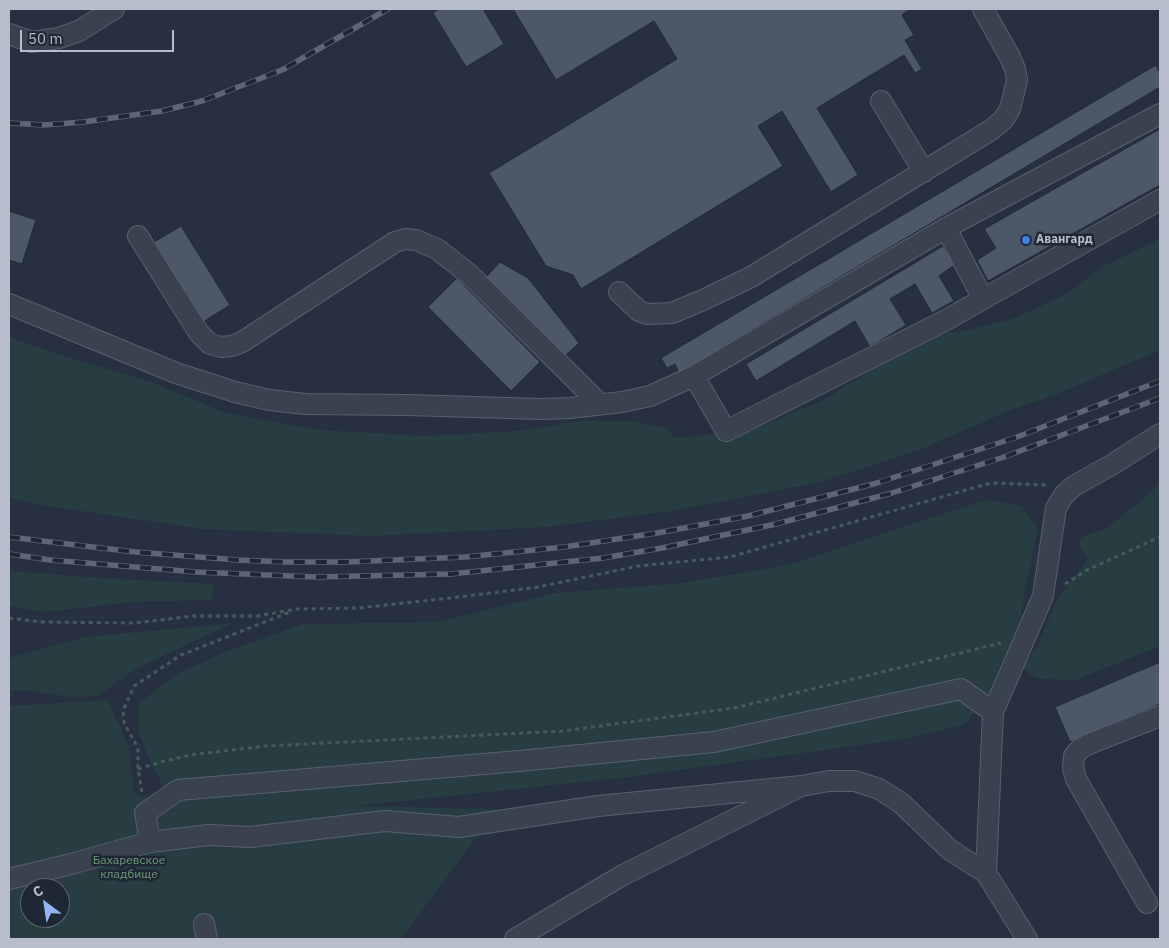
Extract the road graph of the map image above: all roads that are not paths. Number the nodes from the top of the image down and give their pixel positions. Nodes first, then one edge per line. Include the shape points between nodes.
1 (114, 9) edge
2 (983, 9) edge
3 (9, 34) edge
4 (881, 101) dead end
5 (1160, 114) edge
6 (924, 172) junction
7 (1160, 200) edge
8 (946, 228) junction
9 (138, 236) dead end
10 (620, 292) dead end
11 (983, 299) junction
12 (9, 304) edge
13 (694, 376) junction
14 (600, 404) junction
15 (1160, 434) edge
16 (993, 712) junction
17 (1160, 716) edge
18 (801, 786) junction
19 (150, 842) junction
20 (986, 873) junction
21 (9, 879) edge
22 (1147, 903) dead end
23 (515, 939) edge
24 (1027, 939) edge

1 - 3 lane via 79,31 59,38 32,42
2 - 6 lane via 1016,69 1017,80 1010,109 991,130
4 - 6 lane
5 - 8 lane
6 - 10 lane via 751,277 672,313 639,311
7 - 11 lane
8 - 11 lane
8 - 13 lane
9 - 14 lane via 199,333 210,344 221,347 242,342 395,242 416,240 437,249 469,274
11 - 13 lane via 726,431
12 - 14 lane via 176,374 269,400 306,404 541,409
13 - 14 lane via 650,396
15 - 16 lane via 1064,494 1056,508 1043,596
16 - 19 lane via 961,689 714,742 178,790 145,813
16 - 20 lane
17 - 22 lane via 1080,749 1074,756 1072,768
18 - 19 lane via 598,806 459,827 385,821 250,837 209,835
18 - 20 lane via 855,781 879,789 901,803 950,850
18 - 23 lane via 623,875
19 - 21 lane
20 - 24 lane

